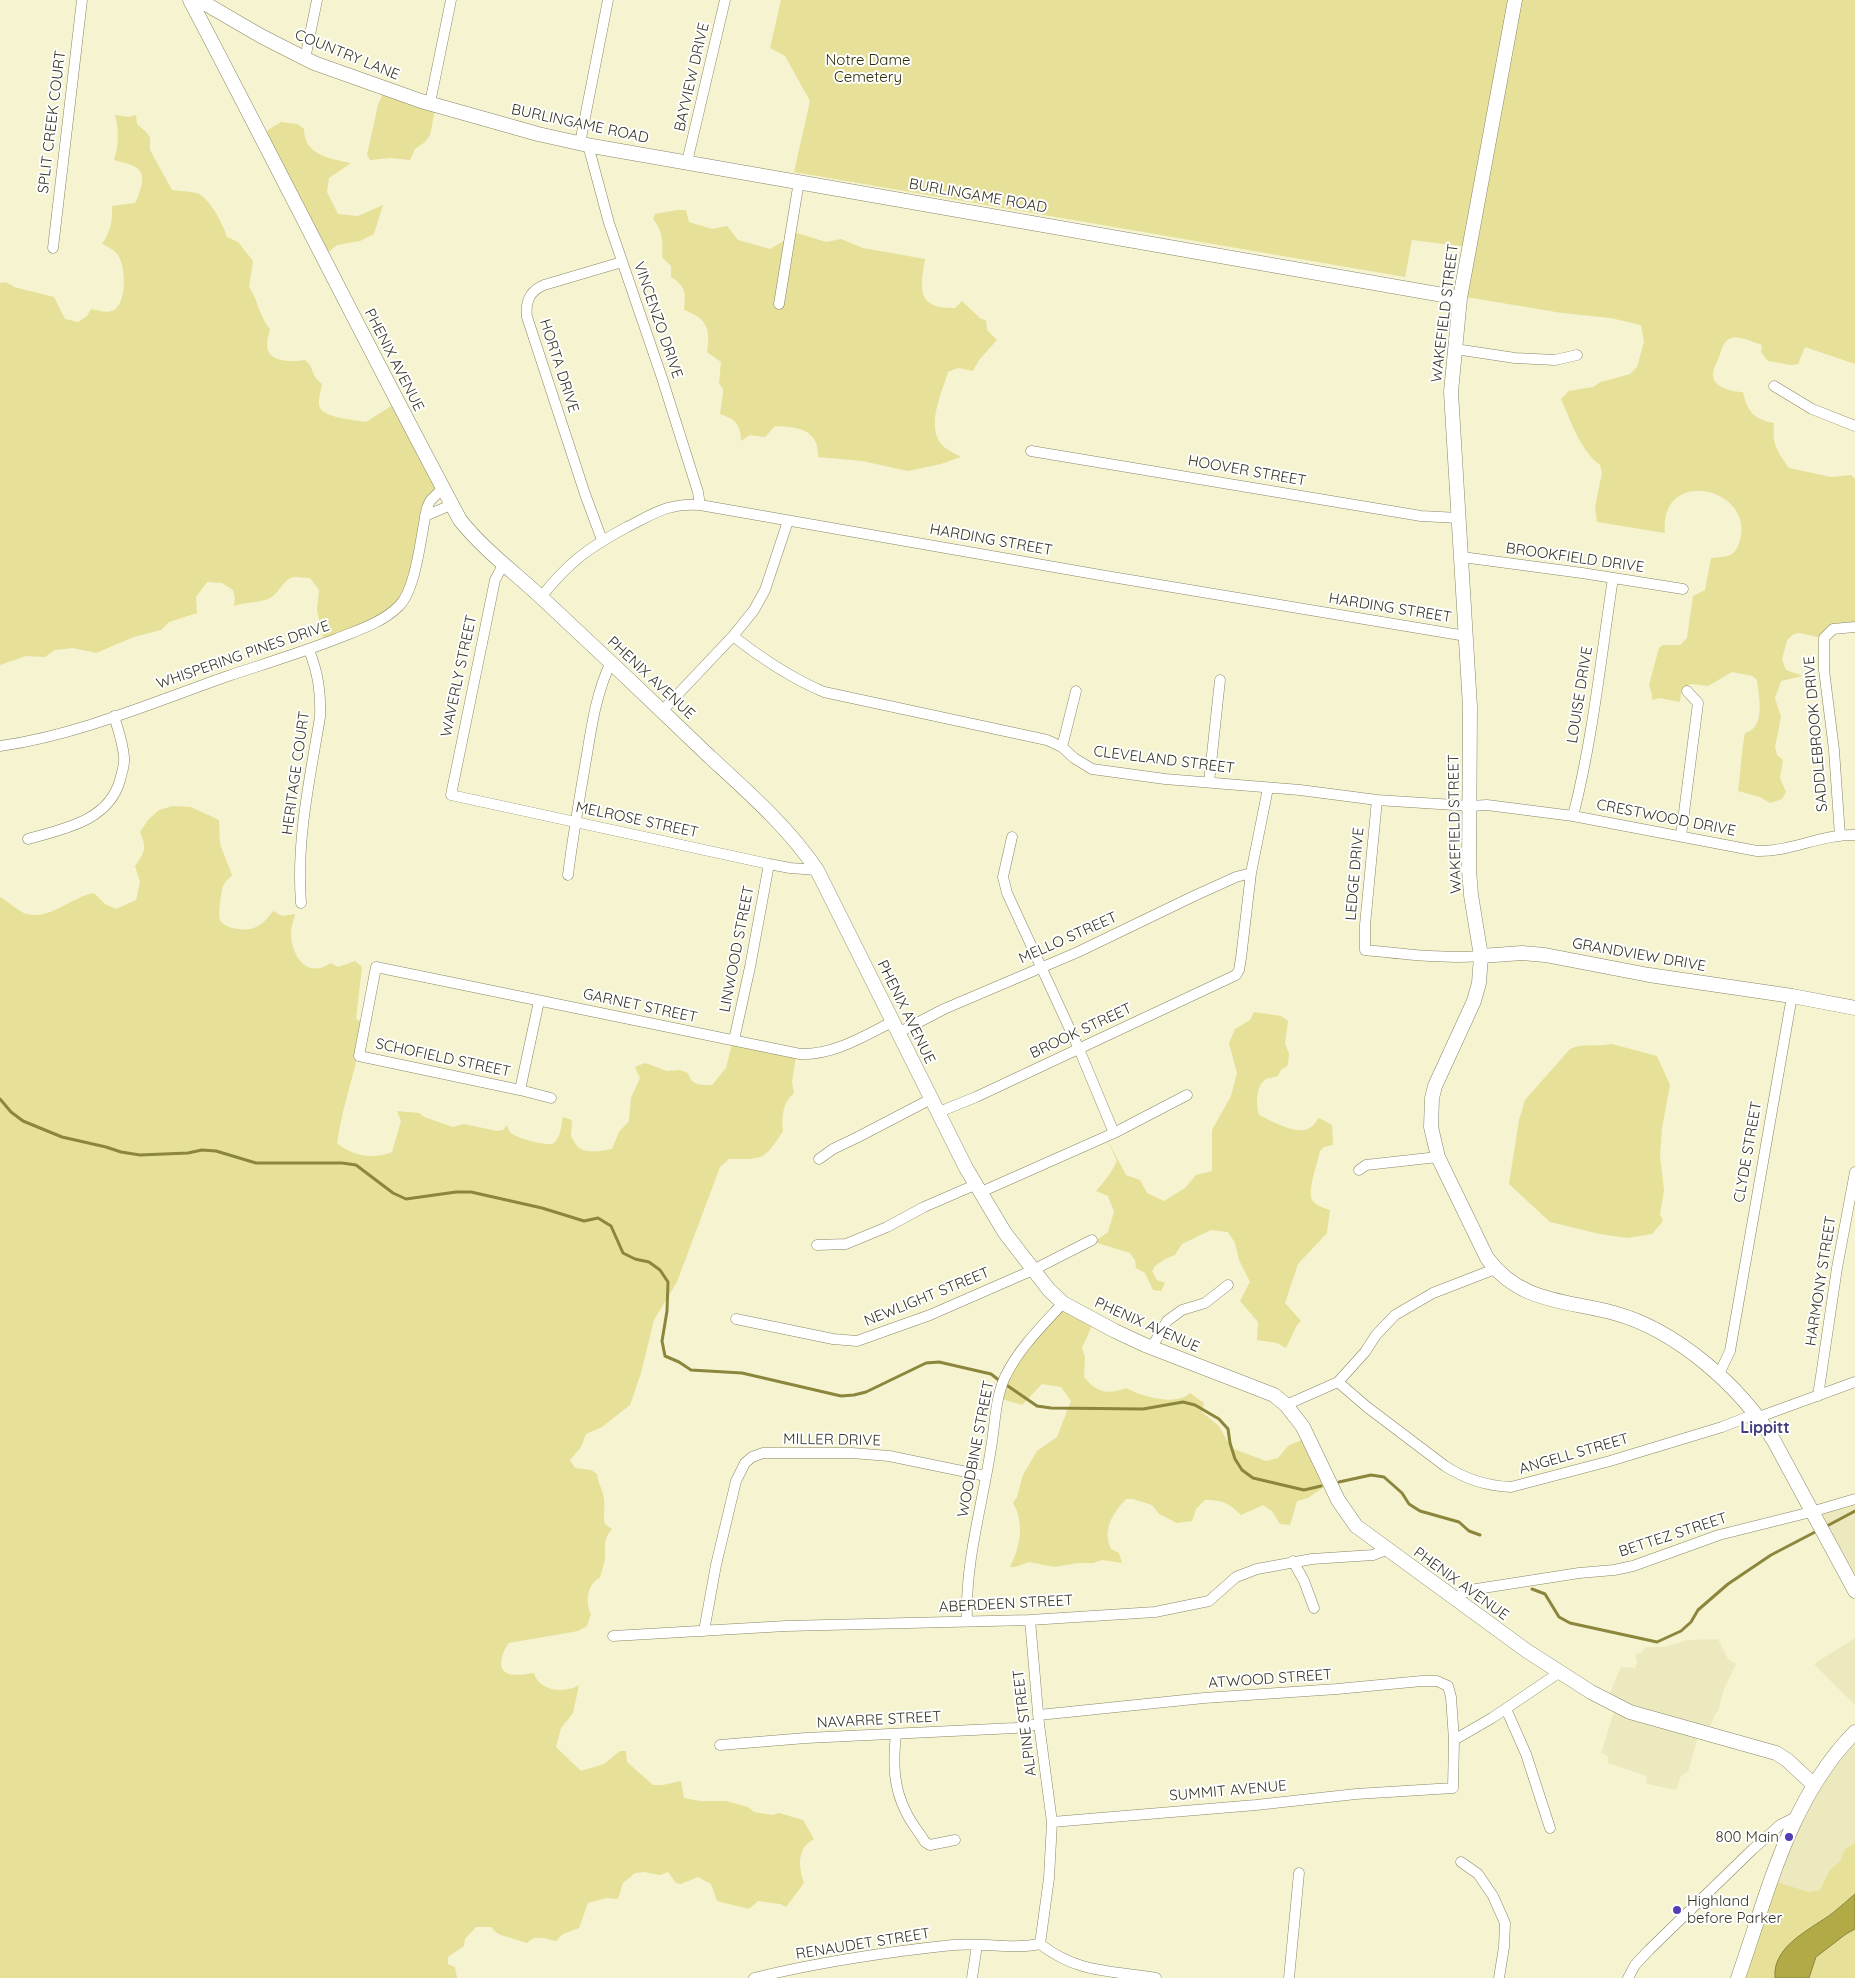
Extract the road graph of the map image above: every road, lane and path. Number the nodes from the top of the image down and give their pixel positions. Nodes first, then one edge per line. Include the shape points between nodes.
1 (82, 0) edge
2 (190, 0) edge
3 (199, 0) edge
4 (317, 0) edge
5 (451, 0) edge
6 (608, 0) edge
7 (725, 0) edge
8 (1515, 0) edge
9 (305, 59) junction
10 (430, 103) junction
11 (490, 121) joint
12 (584, 144) junction
13 (687, 162) junction
14 (799, 181) junction
15 (53, 248) dead end
16 (622, 262) junction
17 (1460, 298) junction
18 (779, 304) dead end
19 (1455, 349) junction
20 (1577, 355) dead end
21 (1774, 386) dead end
22 (1855, 426) edge
23 (1031, 451) dead end
24 (442, 489) junction
25 (451, 505) junction
26 (700, 505) junction
27 (425, 516) junction
28 (1459, 518) junction
29 (788, 521) junction
30 (602, 540) junction
31 (1462, 557) junction
32 (503, 565) junction
33 (1612, 578) junction
34 (1683, 589) dead end
35 (541, 597) junction
36 (1855, 627) edge
37 (732, 636) junction
38 (1466, 636) junction
39 (309, 650) junction
40 (611, 662) junction
41 (1220, 680) dead end
42 (1076, 691) dead end
43 (1687, 691) dead end
44 (662, 711) junction
45 (114, 716) junction
46 (0, 746) edge
47 (1062, 747) junction
48 (1209, 782) junction
49 (1268, 788) junction
50 (451, 795) joint
51 (1377, 800) junction
52 (1470, 806) junction
53 (1573, 816) junction
54 (574, 821) junction
55 (1855, 835) edge
56 (1681, 836) junction
57 (1840, 836) junction
58 (1012, 837) dead end
59 (28, 839) dead end
60 (769, 864) junction
61 (817, 870) junction
62 (1252, 872) junction
63 (568, 875) dead end
64 (301, 902) dead end
65 (1481, 956) junction
66 (1040, 967) junction
67 (1792, 996) junction
68 (539, 1001) junction
69 (1855, 1008) edge
70 (895, 1028) junction
71 (734, 1040) junction
72 (1079, 1049) junction
73 (359, 1056) joint
74 (520, 1090) junction
75 (1187, 1095) dead end
76 (551, 1098) dead end
77 (931, 1099) junction
78 (939, 1112) junction
79 (1114, 1133) junction
80 (1438, 1158) junction
81 (819, 1159) dead end
82 (1359, 1170) dead end
83 (1855, 1172) edge
84 (979, 1188) junction
85 (1092, 1240) dead end
86 (817, 1245) dead end
87 (1495, 1269) junction
88 (1033, 1270) junction
89 (1228, 1285) dead end
90 (1063, 1302) junction
91 (736, 1318) dead end
92 (1152, 1347) junction
93 (1719, 1374) junction
94 (1338, 1382) junction
95 (1855, 1382) edge
96 (1818, 1396) junction
97 (1286, 1405) junction
98 (1757, 1416) junction
99 (986, 1476) junction
100 (1855, 1498) edge
101 (1811, 1512) junction
102 (1386, 1550) junction
103 (1293, 1561) junction
104 (1855, 1591) edge
105 (1455, 1598) junction
106 (1314, 1608) dead end
107 (1030, 1620) junction
108 (967, 1621) junction
109 (704, 1631) junction
110 (613, 1636) dead end
111 (1560, 1672) junction
112 (1506, 1709) junction
113 (1039, 1719) junction
114 (1855, 1732) edge
115 (896, 1734) junction
116 (1454, 1740) junction
117 (720, 1745) dead end
118 (1814, 1785) junction
119 (1796, 1816) junction
120 (1052, 1822) junction
121 (1550, 1828) dead end
122 (955, 1840) dead end
123 (1461, 1862) dead end
124 (1299, 1873) dead end
125 (1040, 1944) junction
126 (977, 1945) junction
127 (754, 1978) edge
128 (972, 1978) edge
129 (1156, 1978) edge
130 (1289, 1978) edge
131 (1499, 1978) edge
132 (1628, 1978) edge
133 (1738, 1978) edge

1 - 15 street, SPLIT CREEK COURT
2 - 24 street, PHENIX AVENUE
3 - 9 street, COUNTRY LANE
4 - 9 street
5 - 10 street
6 - 12 street
7 - 13 street, BAYVIEW DRIVE
8 - 17 street, WAKEFIELD STREET
9 - 10 street, COUNTRY LANE
10 - 11 street, COUNTRY LANE
11 - 12 street, BURLINGAME ROAD
12 - 13 street, BURLINGAME ROAD
12 - 16 street, VINCENZO DRIVE
13 - 14 street, BURLINGAME ROAD
14 - 17 street, BURLINGAME ROAD
14 - 18 street
16 - 26 street, VINCENZO DRIVE via 662,378
16 - 30 street, HORTA DRIVE via 544,284 534,290 526,308
17 - 19 street, WAKEFIELD STREET
19 - 20 street via 1555,360
19 - 28 street, WAKEFIELD STREET via 1452,392
21 - 22 street via 1812,409
23 - 28 street, HOOVER STREET via 1420,516
24 - 25 street, PHENIX AVENUE
24 - 27 street, WHISPERING PINES DRIVE via 430,501
25 - 27 street
25 - 32 street, PHENIX AVENUE via 470,533
26 - 29 street, HARDING STREET
26 - 30 street, HARDING STREET via 668,507
27 - 39 street, WHISPERING PINES DRIVE via 414,574 400,606 376,623
28 - 31 street, WAKEFIELD STREET
29 - 37 street via 760,599
29 - 38 street, HARDING STREET
30 - 35 street, HARDING STREET via 559,574
31 - 33 street, BROOKFIELD DRIVE
31 - 38 street, WAKEFIELD STREET
32 - 35 street, PHENIX AVENUE
32 - 50 street, WAVERLY STREET via 495,580
33 - 34 street, BROOKFIELD DRIVE
33 - 53 street, LOUISE DRIVE via 1597,690
35 - 40 street, PHENIX AVENUE
36 - 57 street, SADDLEBROOK DRIVE via 1837,628 1824,638 1824,670
37 - 44 street
37 - 47 street, CLEVELAND STREET via 782,671 824,692 1047,740
38 - 52 street, WAKEFIELD STREET
39 - 45 street, WHISPERING PINES DRIVE
39 - 64 street, HERITAGE COURT via 321,697 300,854
40 - 44 street, PHENIX AVENUE
40 - 54 street via 596,703
41 - 48 street
42 - 47 street
43 - 56 street via 1698,703
44 - 61 street, PHENIX AVENUE via 776,820
45 - 46 street, WHISPERING PINES DRIVE via 64,732
45 - 59 street via 124,766 111,799 98,813 84,821
47 - 48 street, CLEVELAND STREET via 1092,769
48 - 49 street, CLEVELAND STREET
49 - 51 street, CLEVELAND STREET
49 - 62 street
50 - 54 street, MELROSE STREET
51 - 52 street, CLEVELAND STREET
51 - 65 street, LEDGE DRIVE via 1365,950 1410,956
52 - 53 street, CRESTWOOD DRIVE via 1487,805
52 - 65 street, WAKEFIELD STREET via 1469,870
53 - 56 street, CRESTWOOD DRIVE
54 - 60 street, MELROSE STREET
54 - 63 street
55 - 57 street, CRESTWOOD DRIVE
56 - 57 street, CRESTWOOD DRIVE via 1757,851
58 - 66 street via 1003,882
60 - 61 street, MELROSE STREET
60 - 71 street, LINWOOD STREET
61 - 70 street, PHENIX AVENUE
62 - 66 street, MELLO STREET
62 - 72 street, BROOK STREET via 1236,975
65 - 67 street, GRANDVIEW DRIVE via 1545,955 1650,975
65 - 80 street, WAKEFIELD STREET via 1474,1001 1439,1075 1432,1098 1430,1127
66 - 70 street, MELLO STREET
66 - 72 street
67 - 69 street
67 - 93 street, CLYDE STREET via 1730,1351
68 - 71 street, GARNET STREET
68 - 73 street, GARNET STREET via 376,967
68 - 74 street, SCHOFIELD STREET
70 - 71 street, GARNET STREET via 821,1054 800,1054
70 - 77 street, PHENIX AVENUE
72 - 78 street, BROOK STREET
72 - 79 street
73 - 74 street, SCHOFIELD STREET
74 - 76 street
75 - 79 street
77 - 78 street, PHENIX AVENUE
77 - 81 street
78 - 84 street, PHENIX AVENUE
79 - 84 street
80 - 82 street via 1366,1164
80 - 87 street, WAKEFIELD STREET
83 - 96 street, HARMONY STREET
84 - 86 street via 924,1207 846,1244
84 - 88 street, PHENIX AVENUE via 1005,1233
85 - 88 street, NEWLIGHT STREET
87 - 93 street, WAKEFIELD STREET via 1528,1293 1615,1313 1640,1323
87 - 94 street via 1433,1293 1395,1315
88 - 90 street, PHENIX AVENUE
88 - 91 street, NEWLIGHT STREET via 930,1315 856,1342
89 - 92 street via 1205,1303 1182,1310 1167,1321
90 - 92 street, PHENIX AVENUE via 1096,1322
90 - 99 street, WOODBINE STREET via 1019,1352 1005,1378
92 - 97 street, PHENIX AVENUE via 1274,1395
93 - 98 street, WAKEFIELD STREET
94 - 97 street
94 - 98 street, ANGELL STREET via 1452,1470 1497,1486 1530,1483
95 - 96 street, ANGELL STREET
96 - 98 street, ANGELL STREET
97 - 102 street, PHENIX AVENUE via 1304,1427 1345,1512 1356,1526
98 - 101 street, WAKEFIELD STREET
99 - 108 street, WOODBINE STREET via 968,1576
99 - 109 street, MILLER DRIVE via 889,1456 763,1453 752,1457 740,1470 736,1481
100 - 101 street, BETTEZ STREET
101 - 104 street, WAKEFIELD STREET
101 - 105 street, BETTEZ STREET via 1719,1535 1633,1566 1470,1590
102 - 103 street, ABERDEEN STREET via 1373,1555
102 - 105 street, PHENIX AVENUE
103 - 106 street
103 - 107 street, ABERDEEN STREET via 1236,1577 1208,1601 1194,1605 1155,1612
105 - 111 street, PHENIX AVENUE
107 - 108 street, ABERDEEN STREET
107 - 113 street, ALPINE STREET
108 - 109 street, ABERDEEN STREET
109 - 110 street, ABERDEEN STREET
111 - 112 street
111 - 118 street, PHENIX AVENUE via 1630,1712 1776,1753
112 - 116 street
112 - 121 street via 1526,1754
113 - 115 street, NAVARRE STREET via 1015,1728
113 - 116 street, ATWOOD STREET via 1204,1698 1437,1681 1448,1686
113 - 120 street, ALPINE STREET
114 - 118 street
115 - 117 street, NAVARRE STREET
115 - 122 street via 894,1775 906,1813 930,1846
116 - 120 street, SUMMIT AVENUE via 1453,1788
118 - 119 street
119 - 132 street via 1753,1848 1649,1950
119 - 133 street
120 - 125 street
123 - 131 street via 1478,1874 1493,1896 1505,1923
124 - 130 street
125 - 126 street via 1024,1947
125 - 129 street via 1073,1964
126 - 127 street, RENAUDET STREET via 873,1955
126 - 128 street

